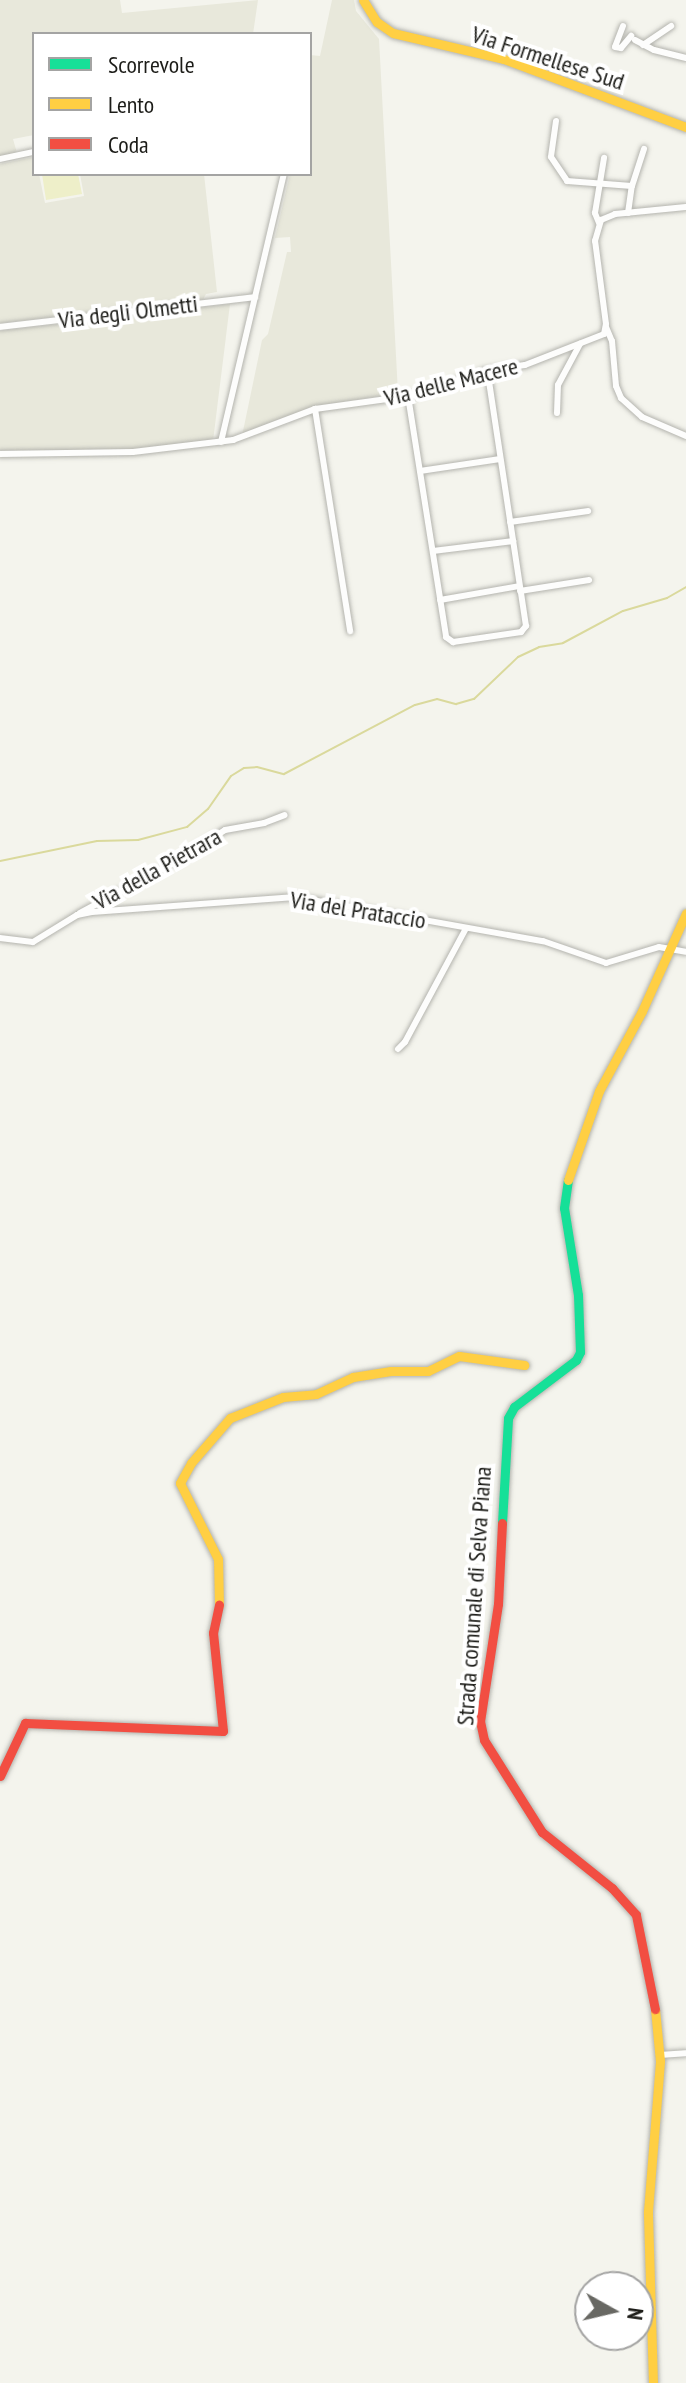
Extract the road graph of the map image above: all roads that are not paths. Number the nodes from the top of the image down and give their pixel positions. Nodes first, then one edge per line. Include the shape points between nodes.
1 (363, 0) edge
2 (623, 26) dead end
3 (671, 26) dead end
4 (643, 45) junction
5 (686, 58) edge
6 (556, 121) dead end
7 (686, 127) edge
8 (644, 149) dead end
9 (32, 152) edge
10 (604, 158) dead end
11 (0, 159) edge
12 (284, 176) edge
13 (599, 185) junction
14 (632, 186) junction
15 (686, 207) edge
16 (628, 213) junction
17 (599, 223) junction
18 (255, 297) junction
19 (0, 327) edge
20 (606, 327) junction
21 (580, 344) junction
22 (489, 382) dead end
23 (408, 396) junction
24 (315, 409) junction
25 (557, 413) dead end
26 (686, 436) edge
27 (221, 442) junction
28 (0, 454) edge
29 (500, 459) junction
30 (420, 471) junction
31 (588, 511) dead end
32 (510, 522) junction
33 (513, 541) junction
34 (433, 551) junction
35 (589, 580) dead end
36 (520, 588) junction
37 (440, 600) junction
38 (350, 631) dead end
39 (285, 815) dead end
40 (686, 913) edge
41 (77, 915) junction
42 (466, 928) junction
43 (0, 938) edge
44 (668, 948) junction
45 (686, 952) edge
46 (398, 1049) dead end
47 (524, 1365) dead end
48 (0, 1776) edge
49 (686, 2053) edge
50 (659, 2055) junction
51 (653, 2383) edge

1 - 7 street, Via Formellese Sud via 379,24 396,34 504,59
2 - 4 street via 615,47 633,38
3 - 4 street
4 - 5 street
6 - 13 street via 554,166 567,181
8 - 14 street
9 - 11 street
10 - 13 street
12 - 18 street
13 - 14 street
13 - 17 street
14 - 16 street
15 - 16 street
16 - 17 street
17 - 20 street via 595,248
18 - 19 street, Via degli Olmetti
18 - 27 street
20 - 21 street, Via delle Macere via 600,337
20 - 26 street via 620,397 642,417
21 - 23 street, Via delle Macere via 525,365 488,370
21 - 25 street via 558,385
22 - 29 street
23 - 24 street, Via delle Macere
23 - 30 street
24 - 27 street, Via delle Macere
24 - 38 street
27 - 28 street, Via delle Macere via 133,452
29 - 30 street
29 - 32 street
30 - 34 street
31 - 32 street
32 - 33 street
33 - 34 street
33 - 36 street
34 - 37 street
35 - 36 street
36 - 37 street
36 - 37 street via 524,631 453,642 445,635
39 - 41 street, Via della Pietrara via 225,830
40 - 44 street
41 - 42 street, Via del Prataccio via 295,897
41 - 43 street, Via del Prataccio via 33,942
42 - 44 street, Via del Prataccio via 555,944 606,963
42 - 46 street
44 - 45 street
44 - 50 street, Strada comunale di Selva Piana via 599,1091 565,1186 579,1354 514,1407 507,1420 497,1612 480,1721 484,1740 542,1832 618,1893 636,1915 654,1994
47 - 48 street via 459,1356 422,1373 353,1377 316,1394 283,1397 230,1418 180,1483 218,1559 220,1601 213,1633 224,1730 25,1723
49 - 50 street
50 - 51 street, Strada comunale di Selva Piana via 648,2211

